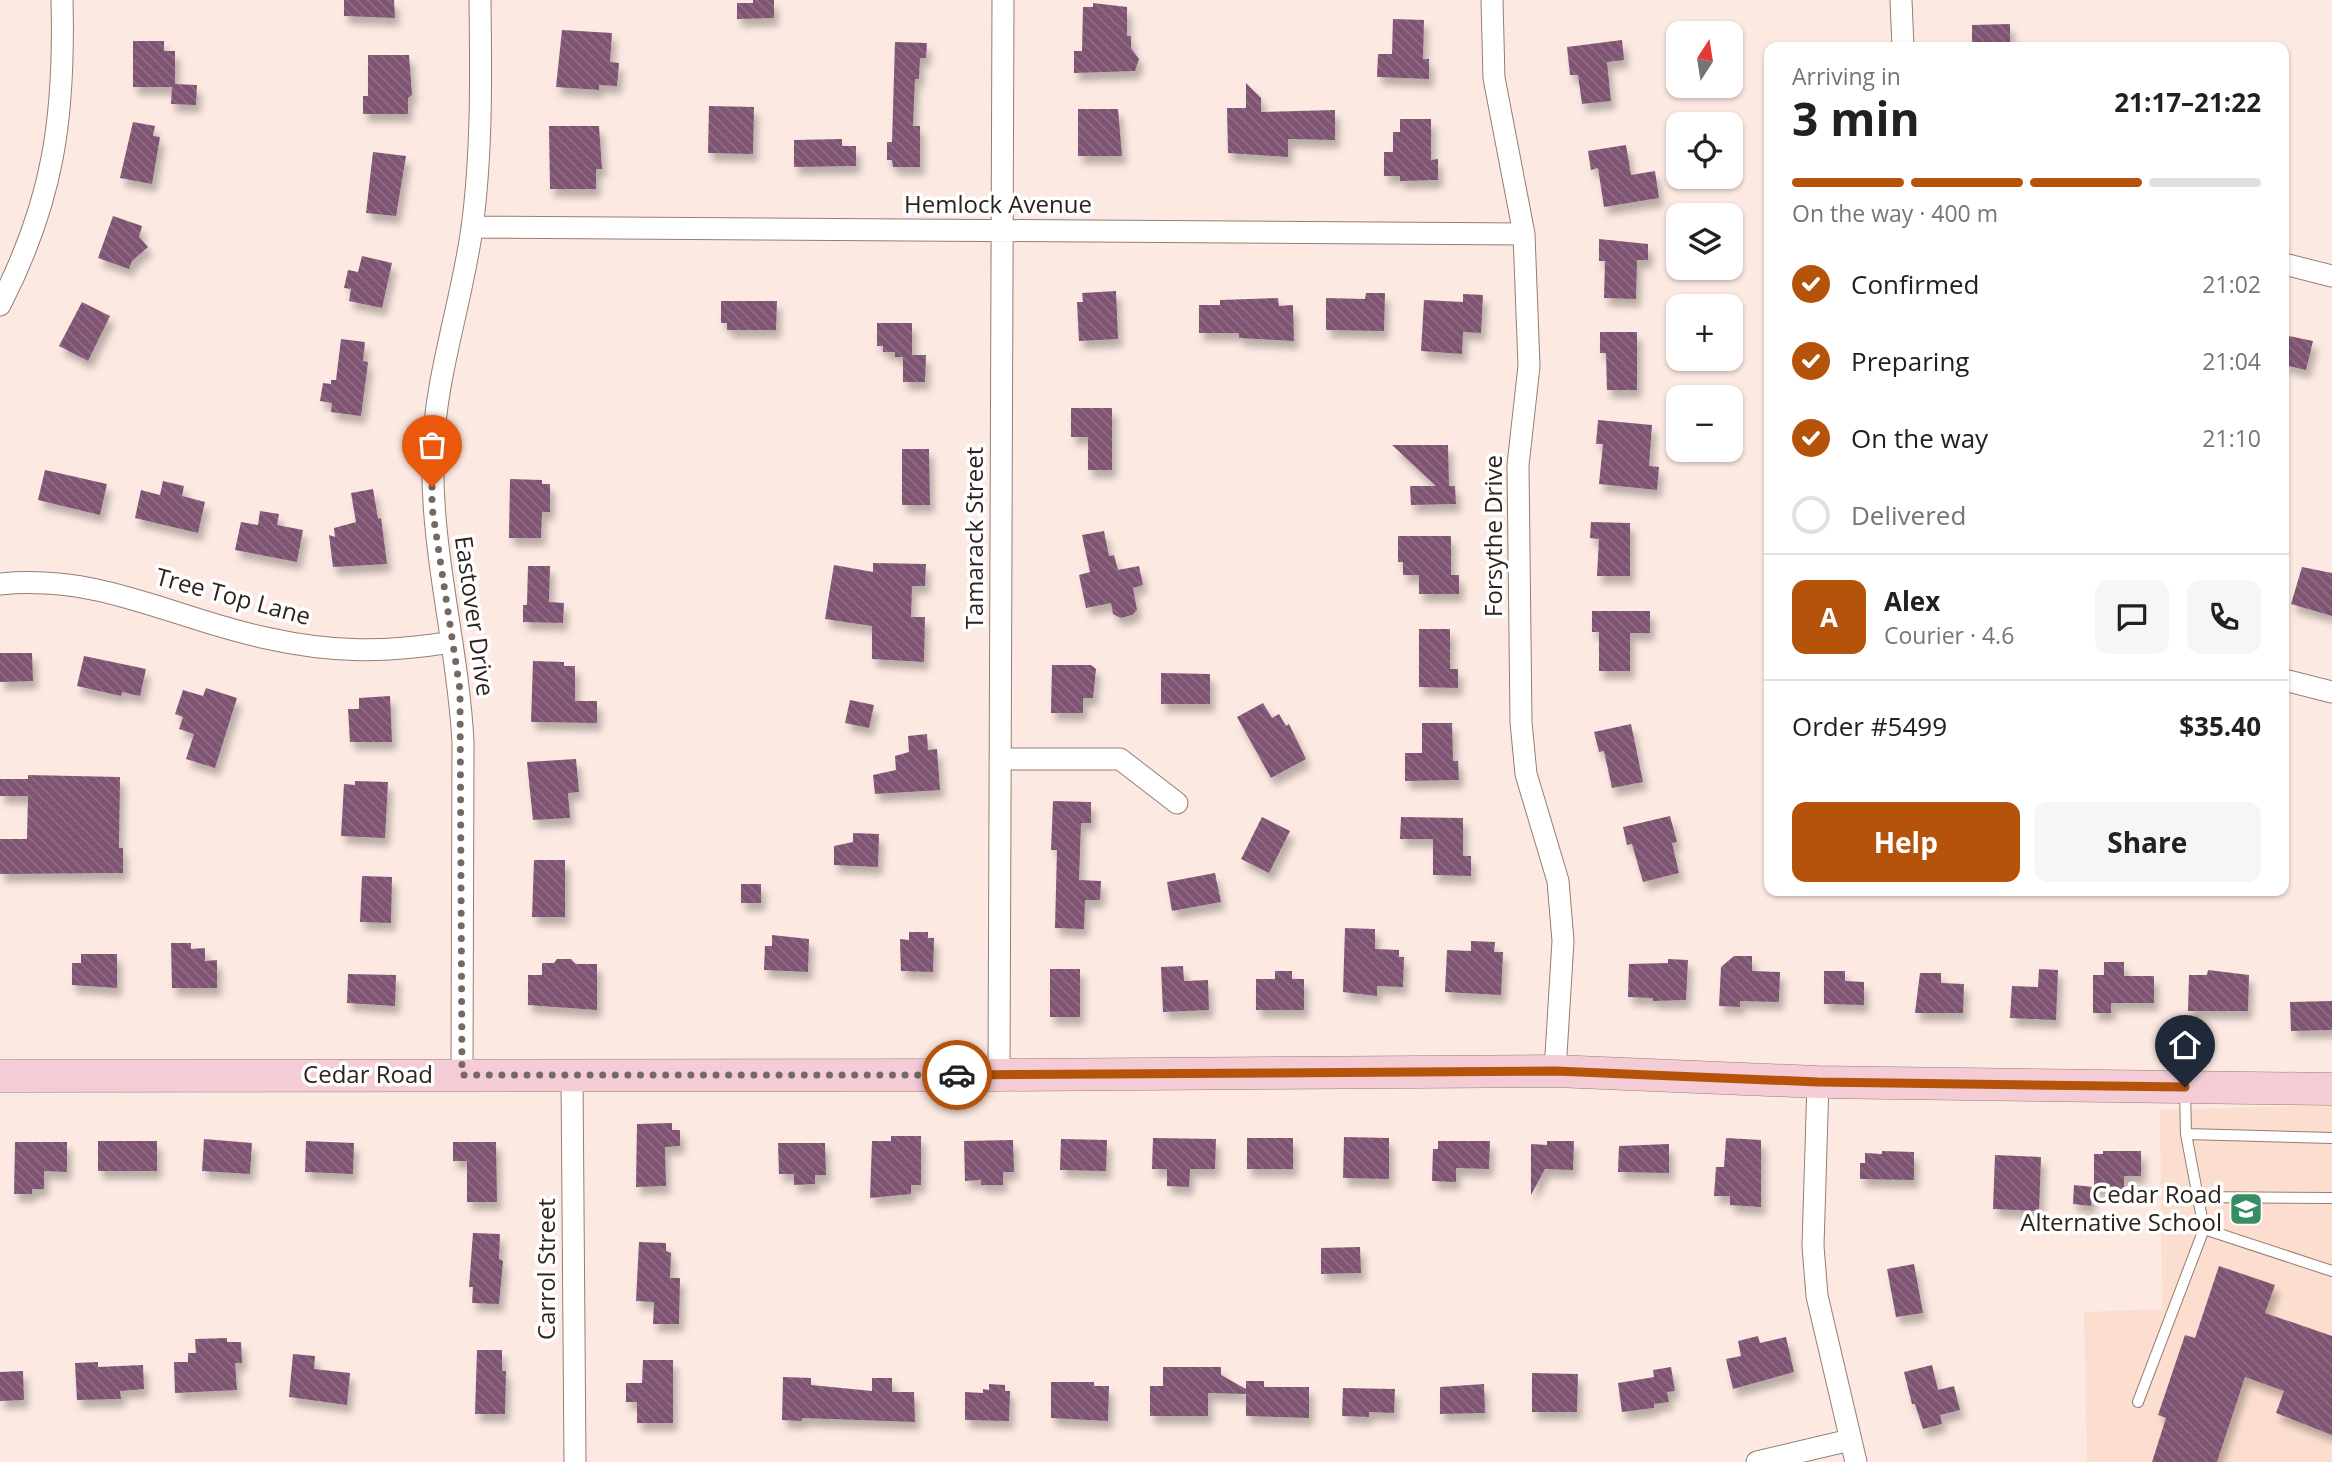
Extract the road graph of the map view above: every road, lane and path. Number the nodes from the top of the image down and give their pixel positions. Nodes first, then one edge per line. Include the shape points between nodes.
1 (62, 0) edge
2 (480, 0) edge
3 (1003, 0) edge
4 (1492, 0) edge
5 (1901, 0) edge
6 (1903, 42) edge
7 (472, 227) junction
8 (1001, 231) junction
9 (1524, 234) junction
10 (2289, 265) edge
11 (2332, 276) edge
12 (3, 291) edge
13 (0, 584) edge
14 (452, 642) junction
15 (2289, 681) edge
16 (2332, 692) edge
17 (1001, 759) junction
18 (1177, 803) dead end
19 (1555, 1071) junction
20 (462, 1075) junction
21 (999, 1075) junction
22 (0, 1076) edge
23 (572, 1076) junction
24 (1818, 1082) junction
25 (2185, 1087) junction
26 (2332, 1089) edge
27 (2186, 1134) junction
28 (2332, 1138) edge
29 (2198, 1197) junction
30 (2332, 1198) edge
31 (2204, 1229) junction
32 (2332, 1271) edge
33 (2138, 1402) dead end
34 (1850, 1440) junction
35 (575, 1462) edge
36 (1757, 1462) edge
37 (1856, 1462) edge

1 - 12 street via 63,92 53,158 44,200
2 - 7 street, Eastover Drive via 481,91
3 - 8 street, Tamarack Street
4 - 9 street, Forsythe Drive via 1494,78
5 - 6 street
7 - 8 street, Hemlock Avenue
7 - 14 street, Eastover Drive via 433,449 432,507
8 - 9 street, Hemlock Avenue
8 - 17 street, Tamarack Street
9 - 19 street, Forsythe Drive via 1529,366 1518,465 1521,722 1526,774 1558,881 1563,941
10 - 11 street
13 - 14 street, Tree Top Lane via 78,585 134,597 264,638 328,649 396,651
14 - 20 street, Eastover Drive via 463,742
15 - 16 street
17 - 18 street via 1120,759
17 - 21 street, Tamarack Street
19 - 21 street, Cedar Road
19 - 24 street, Cedar Road
20 - 22 street, Cedar Road
20 - 23 street, Cedar Road
21 - 23 street, Cedar Road
23 - 35 street, Carrol Street
24 - 25 street, Cedar Road
24 - 34 street via 1813,1246 1817,1296
25 - 26 street, Cedar Road
25 - 27 lane
27 - 28 lane
27 - 29 lane
29 - 30 lane
29 - 31 lane
31 - 32 lane
31 - 33 lane
34 - 36 street
34 - 37 street

